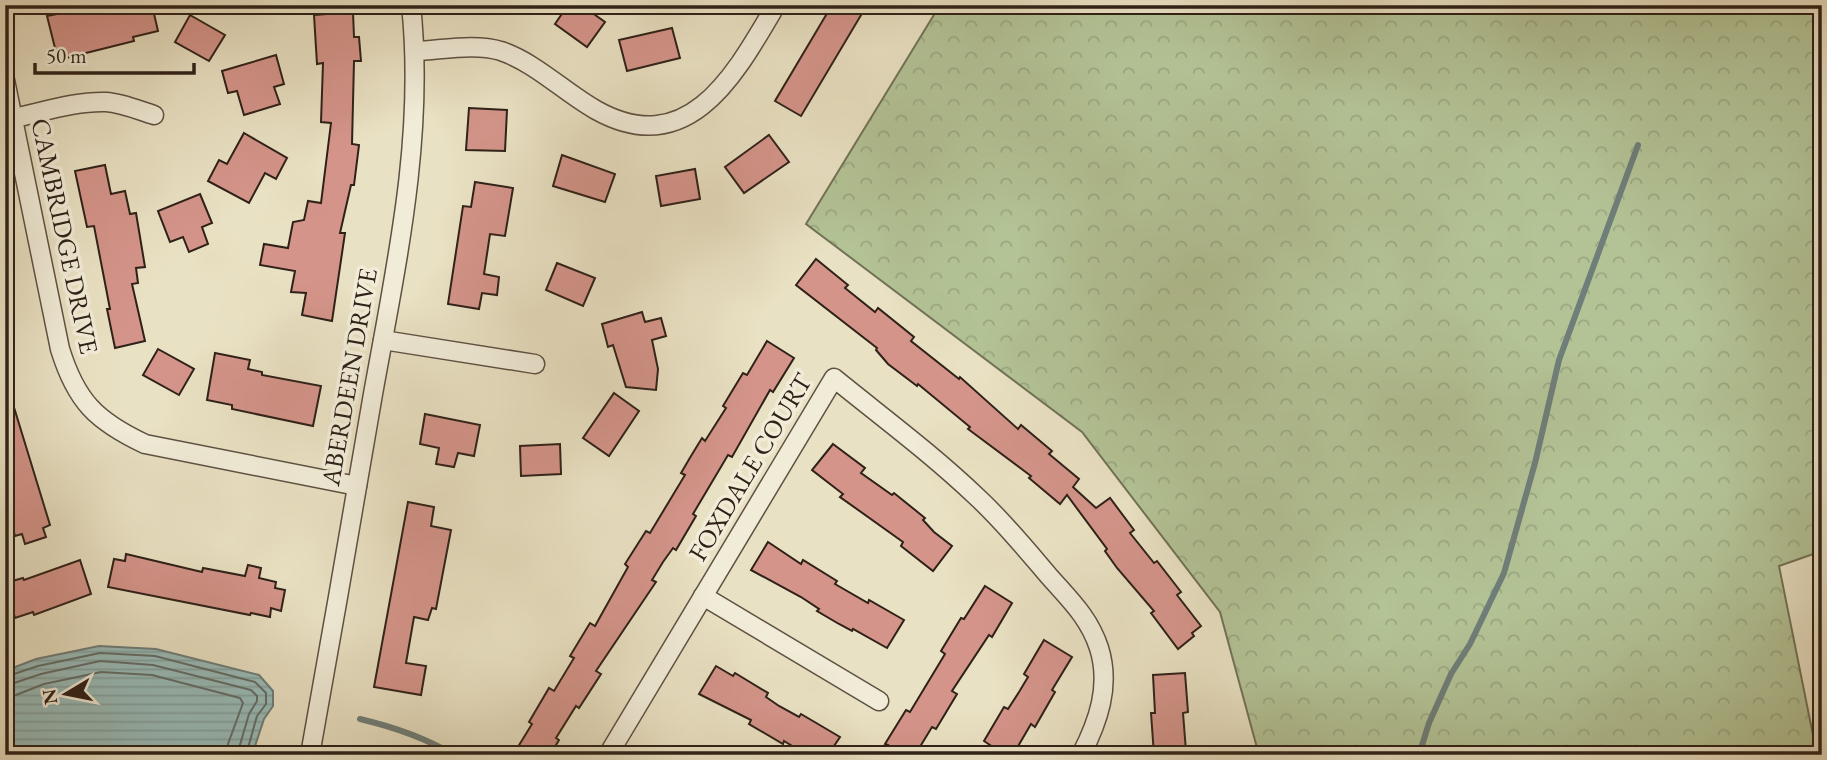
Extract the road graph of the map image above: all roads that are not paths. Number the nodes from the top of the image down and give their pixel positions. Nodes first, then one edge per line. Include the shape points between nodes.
1 (411, 5) edge
2 (776, 5) edge
3 (416, 51) junction
4 (5, 80) edge
5 (153, 116) dead end
6 (14, 118) junction
7 (383, 340) junction
8 (535, 364) dead end
9 (357, 486) junction
10 (703, 596) junction
11 (879, 701) dead end
12 (310, 755) edge
13 (608, 755) edge
14 (1081, 755) edge

1 - 3 street, ABERDEEN DRIVE
2 - 3 street via 737,71 717,92 698,109 661,125 638,126 596,110 517,57 497,50
3 - 7 street, ABERDEEN DRIVE via 414,132
4 - 6 street, CAMBRIDGE DRIVE
5 - 6 street via 126,106 96,103
6 - 9 street, CAMBRIDGE DRIVE via 60,349 68,376 96,415 116,431 145,444
7 - 8 street
7 - 9 street, ABERDEEN DRIVE
9 - 12 street, ABERDEEN DRIVE
10 - 11 street
10 - 13 street, FOXDALE COURT
10 - 14 street, FOXDALE COURT via 834,378 983,502 1090,623 1104,675 1097,722

